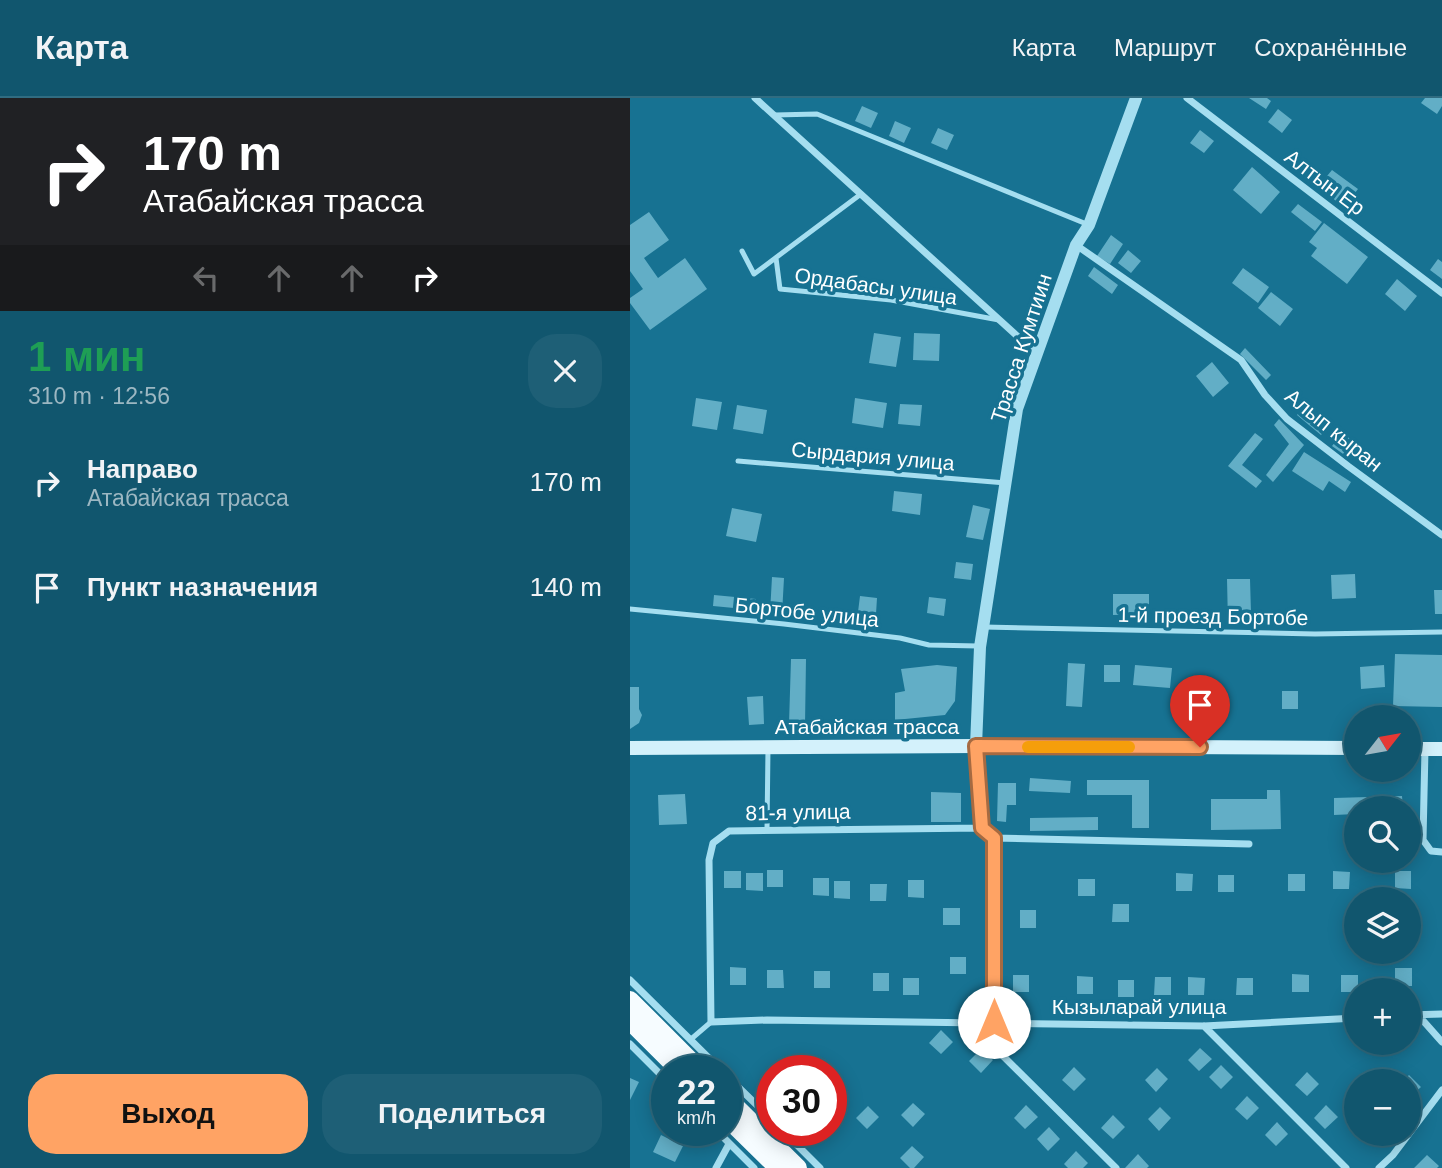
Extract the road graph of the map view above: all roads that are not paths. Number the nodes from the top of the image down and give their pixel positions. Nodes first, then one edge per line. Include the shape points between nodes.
1 (755, 98) edge
2 (1136, 98) edge
3 (1187, 98) edge
4 (775, 115) junction
5 (861, 194) junction
6 (1088, 225) junction
7 (1076, 245) junction
8 (742, 251) dead end
9 (776, 258) junction
10 (1442, 293) edge
11 (999, 320) junction
12 (1037, 354) junction
13 (738, 461) dead end
14 (1006, 484) junction
15 (1442, 535) edge
16 (630, 609) edge
17 (984, 627) junction
18 (1442, 632) edge
19 (980, 647) junction
20 (976, 746) junction
21 (630, 748) edge
22 (768, 748) junction
23 (1344, 748) edge
24 (1421, 749) edge
25 (1425, 749) junction
26 (1442, 749) edge
27 (982, 828) junction
28 (767, 829) junction
29 (994, 838) junction
30 (1250, 844) dead end
31 (1442, 852) edge
32 (630, 980) edge
33 (630, 1000) edge
34 (1442, 1014) edge
35 (1421, 1015) edge
36 (1421, 1018) edge
37 (1344, 1019) edge
38 (630, 1021) edge
39 (711, 1021) junction
40 (994, 1022) junction
41 (1204, 1027) junction
42 (690, 1040) junction
43 (1442, 1042) edge
44 (630, 1044) edge
45 (664, 1055) edge
46 (685, 1055) edge
47 (705, 1055) edge
48 (651, 1065) edge
49 (1442, 1090) edge
50 (742, 1091) edge
51 (756, 1105) edge
52 (742, 1113) edge
53 (742, 1133) edge
54 (728, 1146) edge
55 (731, 1146) edge
56 (798, 1146) edge
57 (716, 1168) edge
58 (754, 1168) edge
59 (778, 1168) edge
60 (798, 1168) edge
61 (820, 1168) edge
62 (1116, 1168) edge
63 (1346, 1168) edge
64 (1379, 1168) edge

1 - 4 street
2 - 6 street, Трасса Кумтиин
3 - 10 street, Алтын Ер
4 - 5 street
4 - 6 lane via 817,114
5 - 9 lane
5 - 11 street
6 - 7 street, Трасса Кумтиин
7 - 12 street, Трасса Кумтиин
7 - 15 street, Алып кыран via 1241,360 1287,419
8 - 9 lane via 754,274
9 - 11 lane, Ордабасы улица via 780,289 891,300
11 - 12 street
12 - 14 street, Трасса Кумтиин via 1017,409
13 - 14 lane, Сырдария улица
14 - 17 street, Трасса Кумтиин
16 - 19 lane, Бортобе улица via 929,645
17 - 18 lane, 1-й проезд Бортобе
17 - 19 street, Трасса Кумтиин
19 - 20 street, Трасса Кумтиин
20 - 22 main road, Атабайская трасса
20 - 23 main road, Атабайская трасса
20 - 27 street
21 - 22 main road, Атабайская трасса
22 - 28 lane
24 - 25 main road
25 - 26 main road
25 - 31 street via 1423,840 1431,851
27 - 28 street, 81-я улица
27 - 29 street
28 - 39 street, 81-я улица via 729,831 713,843 709,860
29 - 30 street
29 - 40 street
32 - 42 street
33 - 46 highway
34 - 35 street
36 - 43 street
37 - 41 street, Кызыларай улица
38 - 45 highway
39 - 40 street, Кызыларай улица
39 - 42 lane
40 - 41 street, Кызыларай улица
40 - 62 street via 1002,1055
41 - 63 street
42 - 47 street
44 - 48 street
49 - 64 street
50 - 51 street
52 - 60 highway
53 - 59 highway
54 - 57 street
55 - 58 street
56 - 61 street

